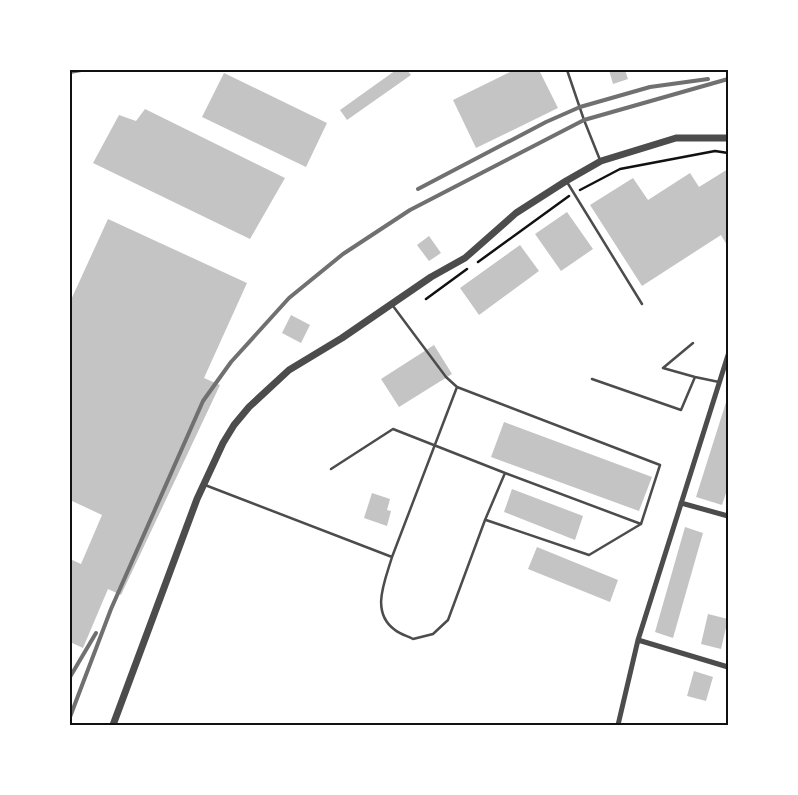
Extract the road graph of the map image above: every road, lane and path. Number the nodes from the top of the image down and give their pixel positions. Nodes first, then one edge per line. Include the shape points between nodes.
1 (567, 70) edge
2 (728, 138) edge
3 (728, 153) edge
4 (601, 161) junction
5 (566, 181) junction
6 (573, 194) junction
7 (426, 300) dead end
8 (392, 304) junction
9 (642, 304) dead end
10 (694, 343) dead end
11 (728, 355) edge
12 (726, 368) edge
13 (695, 377) junction
14 (592, 379) dead end
15 (719, 382) junction
16 (457, 386) junction
17 (434, 446) junction
18 (331, 469) dead end
19 (505, 473) junction
20 (204, 485) junction
21 (681, 503) junction
22 (728, 516) edge
23 (485, 520) junction
24 (641, 524) junction
25 (392, 557) junction
26 (638, 640) junction
27 (728, 667) edge
28 (114, 725) edge
29 (618, 725) edge

1 - 4 lane
2 - 4 street via 676,138
3 - 6 path via 715,151 620,168
4 - 5 street
5 - 6 lane
5 - 8 street via 516,213 465,258
6 - 7 path
6 - 9 lane
8 - 16 lane via 446,377
8 - 20 street via 289,370 249,407 223,443
10 - 13 lane via 663,368
11 - 12 street
12 - 15 street
13 - 14 lane via 681,410
13 - 15 lane
15 - 21 street
16 - 17 lane
16 - 24 lane via 660,465
17 - 18 lane via 393,429
17 - 19 lane
17 - 25 lane
19 - 23 lane
19 - 24 lane
20 - 25 lane
20 - 28 street
21 - 22 street
21 - 26 street
23 - 24 lane via 589,555
23 - 25 lane via 448,620 433,634 413,639 394,630 382,616 380,597
26 - 27 street
26 - 29 street

